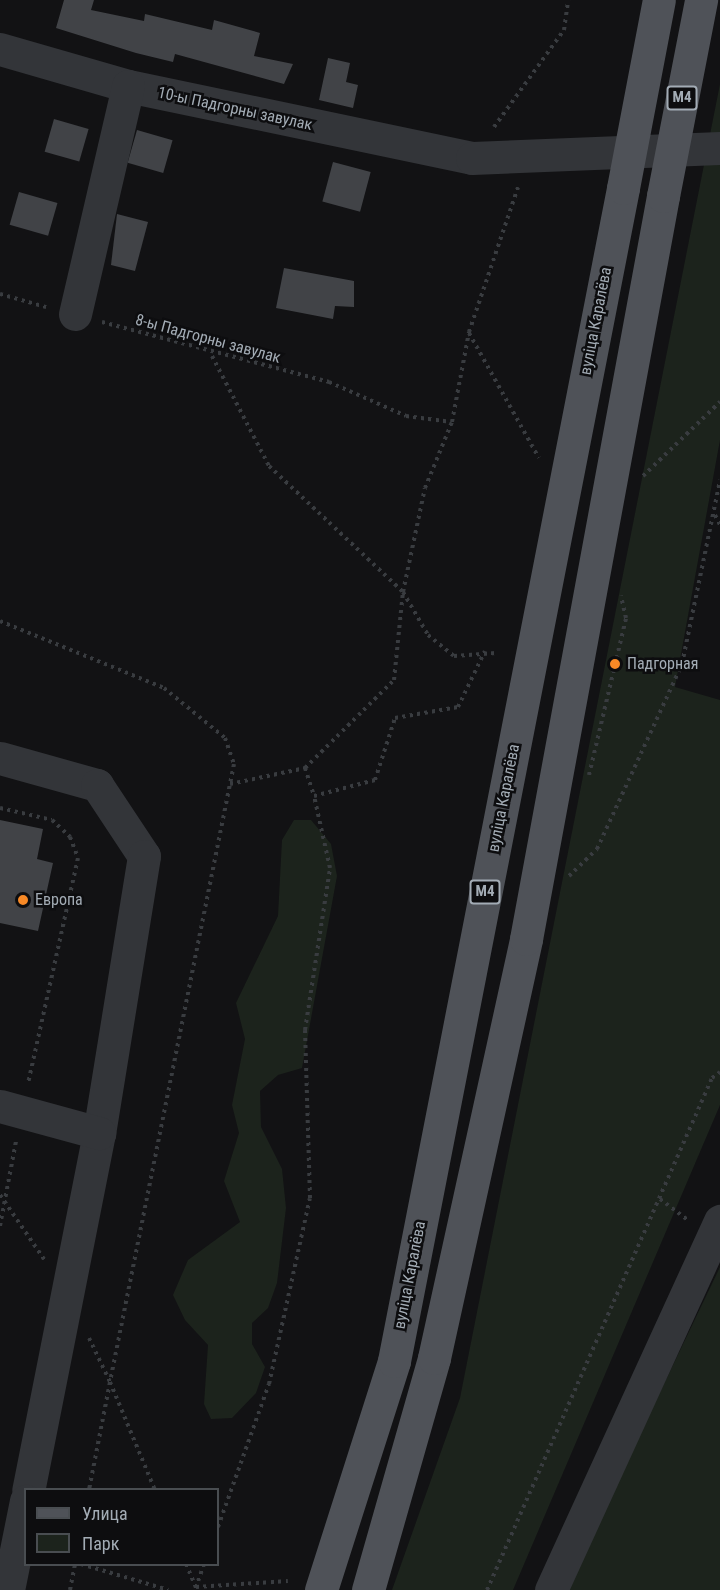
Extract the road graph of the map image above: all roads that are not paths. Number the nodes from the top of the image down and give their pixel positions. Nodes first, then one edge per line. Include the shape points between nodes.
1 (660, 0) edge
2 (701, 0) edge
3 (0, 49) edge
4 (128, 86) junction
5 (720, 148) edge
6 (75, 314) road end
7 (0, 758) edge
8 (11, 1109) edge
9 (99, 1133) junction
10 (706, 1222) edge
11 (28, 1488) edge
12 (24, 1509) edge
13 (6, 1585) edge
14 (321, 1590) edge
15 (368, 1590) edge
16 (551, 1590) edge

1 - 14 main road, вуліца Каралёва / М4, bridge via 394,1361
2 - 15 main road, М4, bridge via 526,939 434,1358
3 - 4 street, 10-ы Падгорны завулак
4 - 5 street, 10-ы Падгорны завулак via 472,158
4 - 6 street
7 - 9 street via 96,785 144,856
8 - 9 street
9 - 11 street
10 - 16 street
12 - 13 street

